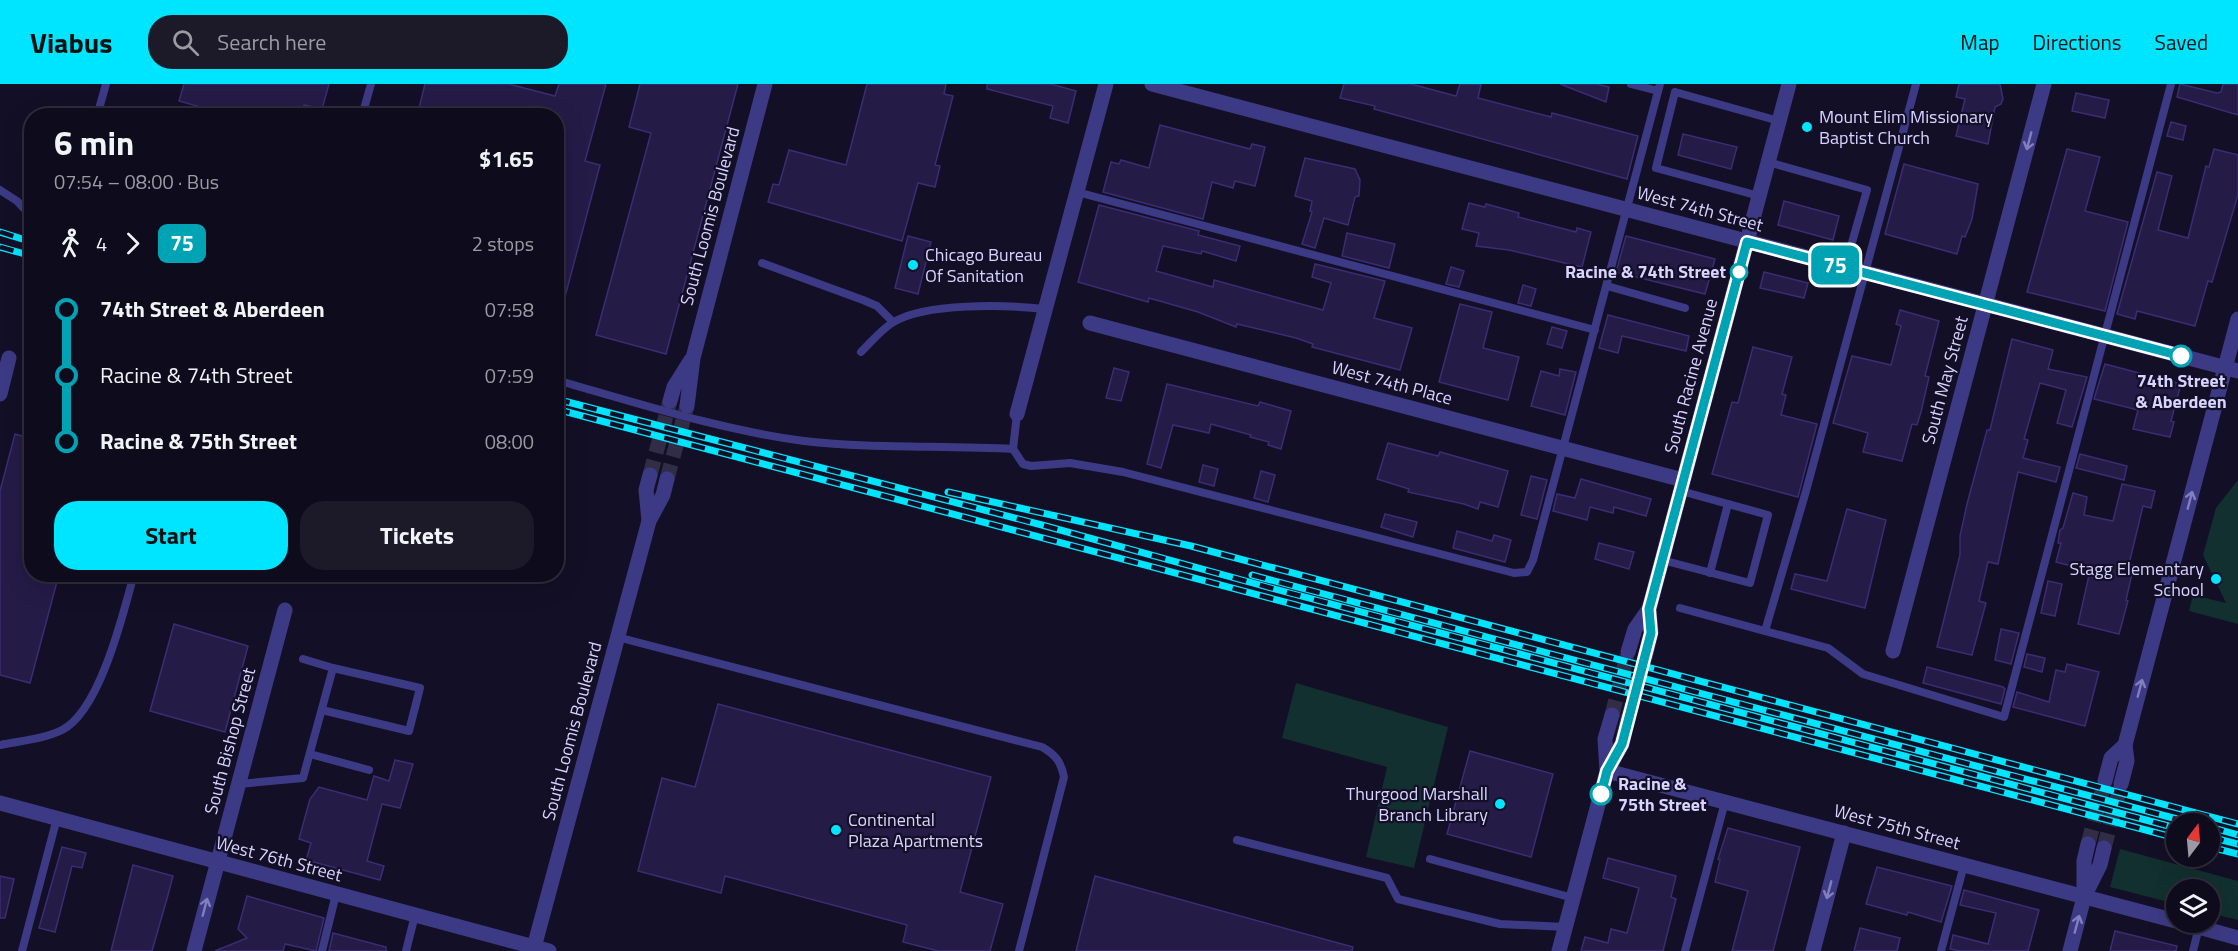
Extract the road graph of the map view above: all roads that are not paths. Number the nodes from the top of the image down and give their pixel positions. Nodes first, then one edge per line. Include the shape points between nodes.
1 (106, 84) edge
2 (370, 84) edge
3 (765, 84) edge
4 (1106, 84) edge
5 (1152, 84) edge
6 (1631, 84) edge
7 (1789, 84) edge
8 (1916, 84) edge
9 (2044, 84) edge
10 (2171, 84) edge
11 (1659, 88) edge
12 (99, 108) edge
13 (364, 108) edge
14 (1779, 121) junction
15 (1768, 162) junction
16 (0, 190) edge
17 (1077, 192) junction
18 (1759, 196) junction
19 (24, 208) edge
20 (1626, 210) junction
21 (1747, 242) junction
22 (762, 262) dead end
23 (1845, 267) junction
24 (1865, 273) junction
25 (1606, 286) junction
26 (1985, 305) junction
27 (1685, 308) dead end
28 (1045, 309) junction
29 (2238, 319) edge
30 (893, 322) junction
31 (1090, 323) dead end
32 (1595, 330) junction
33 (2103, 336) junction
34 (861, 352) dead end
35 (9, 358) dead end
36 (693, 358) junction
37 (2231, 370) edge
38 (564, 382) edge
39 (0, 394) edge
40 (670, 401) tunnel mouth
41 (687, 406) tunnel mouth
42 (1017, 414) joint
43 (1013, 449) junction
44 (1564, 449) junction
45 (650, 475) tunnel mouth
46 (667, 480) tunnel mouth
47 (1682, 486) junction
48 (1728, 504) junction
49 (649, 521) junction
50 (1662, 560) junction
51 (1710, 573) junction
52 (132, 582) edge
53 (1680, 608) dead end
54 (1649, 609) junction
55 (285, 610) dead end
56 (1765, 631) junction
57 (617, 637) junction
58 (1893, 651) dead end
59 (1629, 652) tunnel mouth
60 (1645, 657) tunnel mouth
61 (303, 659) dead end
62 (333, 668) junction
63 (322, 710) junction
64 (1612, 715) tunnel mouth
65 (1628, 719) tunnel mouth
66 (0, 745) edge
67 (2125, 745) junction
68 (310, 754) junction
69 (369, 770) dead end
70 (1607, 771) junction
71 (2105, 781) tunnel mouth
72 (238, 784) junction
73 (2121, 784) tunnel mouth
74 (1725, 802) junction
75 (0, 803) edge
76 (57, 819) junction
77 (1844, 833) junction
78 (1237, 840) dead end
79 (2088, 844) tunnel mouth
80 (2104, 848) tunnel mouth
81 (1430, 860) dead end
82 (217, 862) junction
83 (1964, 865) junction
84 (336, 894) junction
85 (2084, 897) junction
86 (1573, 898) junction
87 (415, 915) junction
88 (2166, 919) edge
89 (1566, 927) junction
90 (2198, 933) edge
91 (2220, 933) edge
92 (2238, 938) edge
93 (538, 950) edge
94 (22, 951) edge
95 (194, 951) edge
96 (322, 951) edge
97 (405, 951) edge
98 (1019, 951) edge
99 (1559, 951) edge
100 (1685, 951) edge
101 (1813, 951) edge
102 (1941, 951) edge
103 (2070, 951) edge
104 (2193, 951) edge

1 - 12 lane
2 - 13 lane
3 - 36 street, South Loomis Boulevard
4 - 17 street
5 - 20 street, West 74th Street
6 - 11 lane
7 - 14 street, South Racine Avenue
8 - 24 lane
9 -> 26 street, South May Street
10 - 33 lane
11 - 20 lane
14 - 15 street, South Racine Avenue
14 - 18 lane via 1675,92 1656,168
15 - 18 street, South Racine Avenue
15 - 23 lane via 1867,190
16 - 19 lane
17 - 28 street
17 - 32 lane
18 - 21 street, South Racine Avenue
20 - 21 street, West 74th Street
20 - 25 lane
21 - 23 street, West 74th Street
21 - 47 street, South Racine Avenue
22 - 30 lane via 877,306
23 - 24 street, West 74th Street
24 - 26 street, West 74th Street
24 - 56 lane
25 - 27 lane
25 - 32 lane
26 - 33 street, West 74th Street
26 - 58 street, South May Street
28 - 30 lane via 987,305 925,313
28 - 42 street
29 - 37 street
30 - 34 lane
31 - 44 street, West 74th Place
32 - 44 lane
33 - 37 street, West 74th Street
33 - 56 lane via 2004,717 1863,674 1828,648
35 - 39 street
36 - 40 street, South Loomis Boulevard via 674,387
36 - 41 street, South Loomis Boulevard
67 -> 37 street
38 - 43 lane via 789,439
42 - 43 lane
43 - 44 lane via 1018,459 1031,466 1070,463 1123,472 1522,573 1527,572 1533,560
44 - 47 street, West 74th Place
45 - 49 street, South Loomis Boulevard via 646,490
46 - 49 street, South Loomis Boulevard
47 - 48 lane
47 - 50 street, South Racine Avenue
48 - 51 lane
48 - 51 lane via 1768,515 1750,584
49 - 57 street, South Loomis Boulevard
50 - 51 lane
50 - 54 street, South Racine Avenue
52 - 66 lane via 111,652 88,705 64,730
53 - 56 lane
54 - 59 street, South Racine Avenue via 1635,629
54 - 60 street, South Racine Avenue via 1651,633
55 - 72 street, South Bishop Street
57 - 93 street, South Loomis Boulevard
57 - 98 lane via 1053,753 1062,764 1064,777
61 - 62 lane
62 - 63 lane
62 - 63 lane via 420,688 409,732
63 - 68 lane
64 - 70 street via 1605,739
65 - 70 street via 1622,744
67 - 71 street via 2111,758
67 - 73 street via 2127,762
68 - 69 lane
68 - 72 lane via 303,778
70 - 74 street, West 75th Street
70 - 86 street
72 - 82 street, South Bishop Street
74 - 77 street, West 75th Street
74 - 100 lane
75 - 76 street, West 76th Street
76 - 82 street, West 76th Street
76 - 94 lane
77 - 83 street, West 75th Street
77 -> 101 street
78 - 89 lane via 1387,878 1398,899 1500,924
79 - 85 street
80 - 85 street
81 - 86 lane
82 - 84 street, West 76th Street
95 -> 82 street, South Bishop Street
83 - 85 street, West 75th Street
83 - 102 lane
84 - 87 street, West 76th Street
84 - 96 lane
85 - 88 street, West 75th Street
103 -> 85 street
86 - 89 street
87 - 93 street, West 76th Street
87 - 97 lane
89 - 99 street
90 - 104 lane
91 - 92 street, West 75th Street

